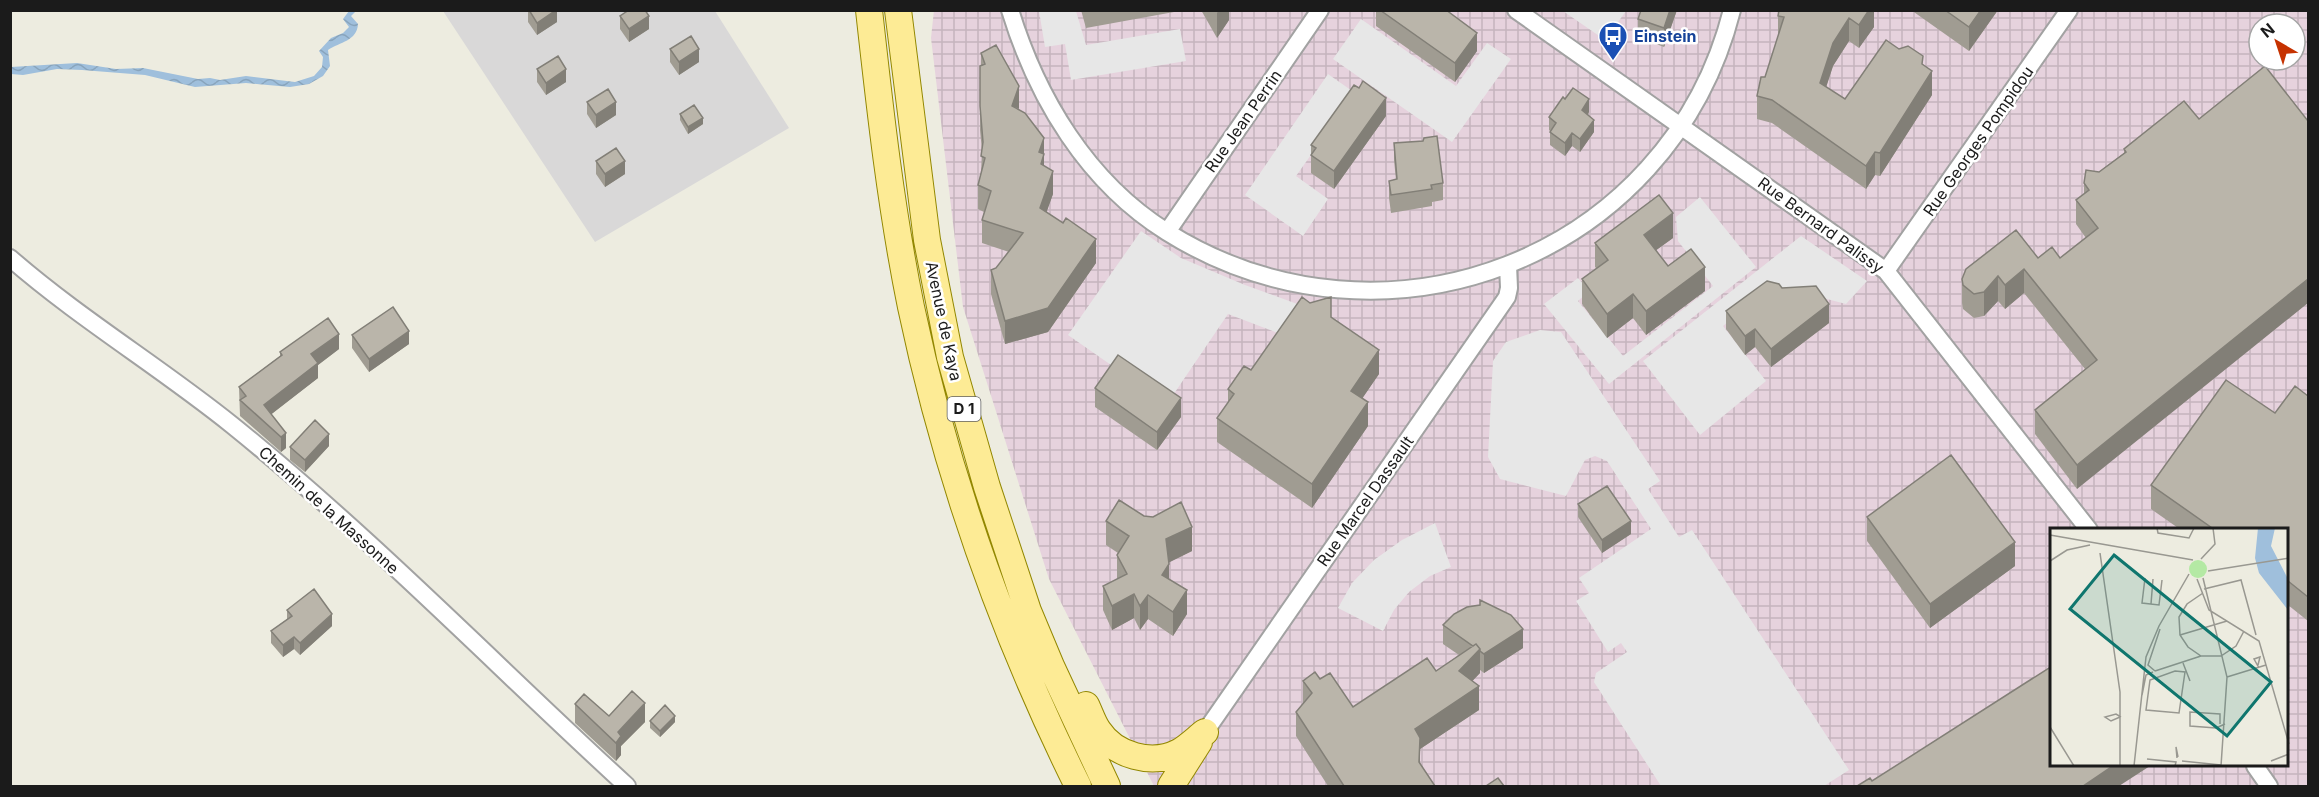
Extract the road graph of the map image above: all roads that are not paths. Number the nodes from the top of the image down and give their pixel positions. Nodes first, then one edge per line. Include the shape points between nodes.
1 (869, 10) edge
2 (898, 10) edge
3 (1010, 10) edge
4 (1320, 10) edge
5 (1516, 10) edge
6 (1732, 10) edge
7 (2069, 10) edge
8 (1682, 126) junction
9 (1167, 232) junction
10 (10, 258) edge
11 (1508, 265) junction
12 (1886, 271) junction
13 (938, 300) junction
14 (2087, 528) edge
15 (1205, 732) junction
16 (2256, 767) edge
17 (627, 786) edge
18 (1078, 786) edge
19 (1107, 786) edge
20 (1171, 786) edge
21 (2269, 786) edge

1 - 18 main road, Avenue de Kaya / D 1 via 887,171 939,425 999,607
2 - 13 main road, Avenue de Kaya / D 1
3 - 9 street via 1036,82 1059,122 1105,181
4 - 9 street, Rue Jean Perrin
5 - 8 street, Rue Bernard Palissy
6 - 8 street via 1714,66
7 - 12 street, Rue Georges Pompidou
8 - 11 street via 1655,162 1623,194 1586,223
8 - 12 street, Rue Bernard Palissy
9 - 11 street via 1220,259 1264,275 1328,290 1410,290
10 - 17 street, Chemin de la Massonne via 280,465
11 - 15 street, Rue Marcel Dassault via 1506,297
12 - 14 street, Rue Bernard Palissy
13 - 15 main road via 1043,609 1099,732 1124,752 1150,759 1179,752
13 - 19 main road, Avenue de Kaya / D 1 via 968,422 1011,562 1051,666
15 - 20 main road
16 - 21 street

